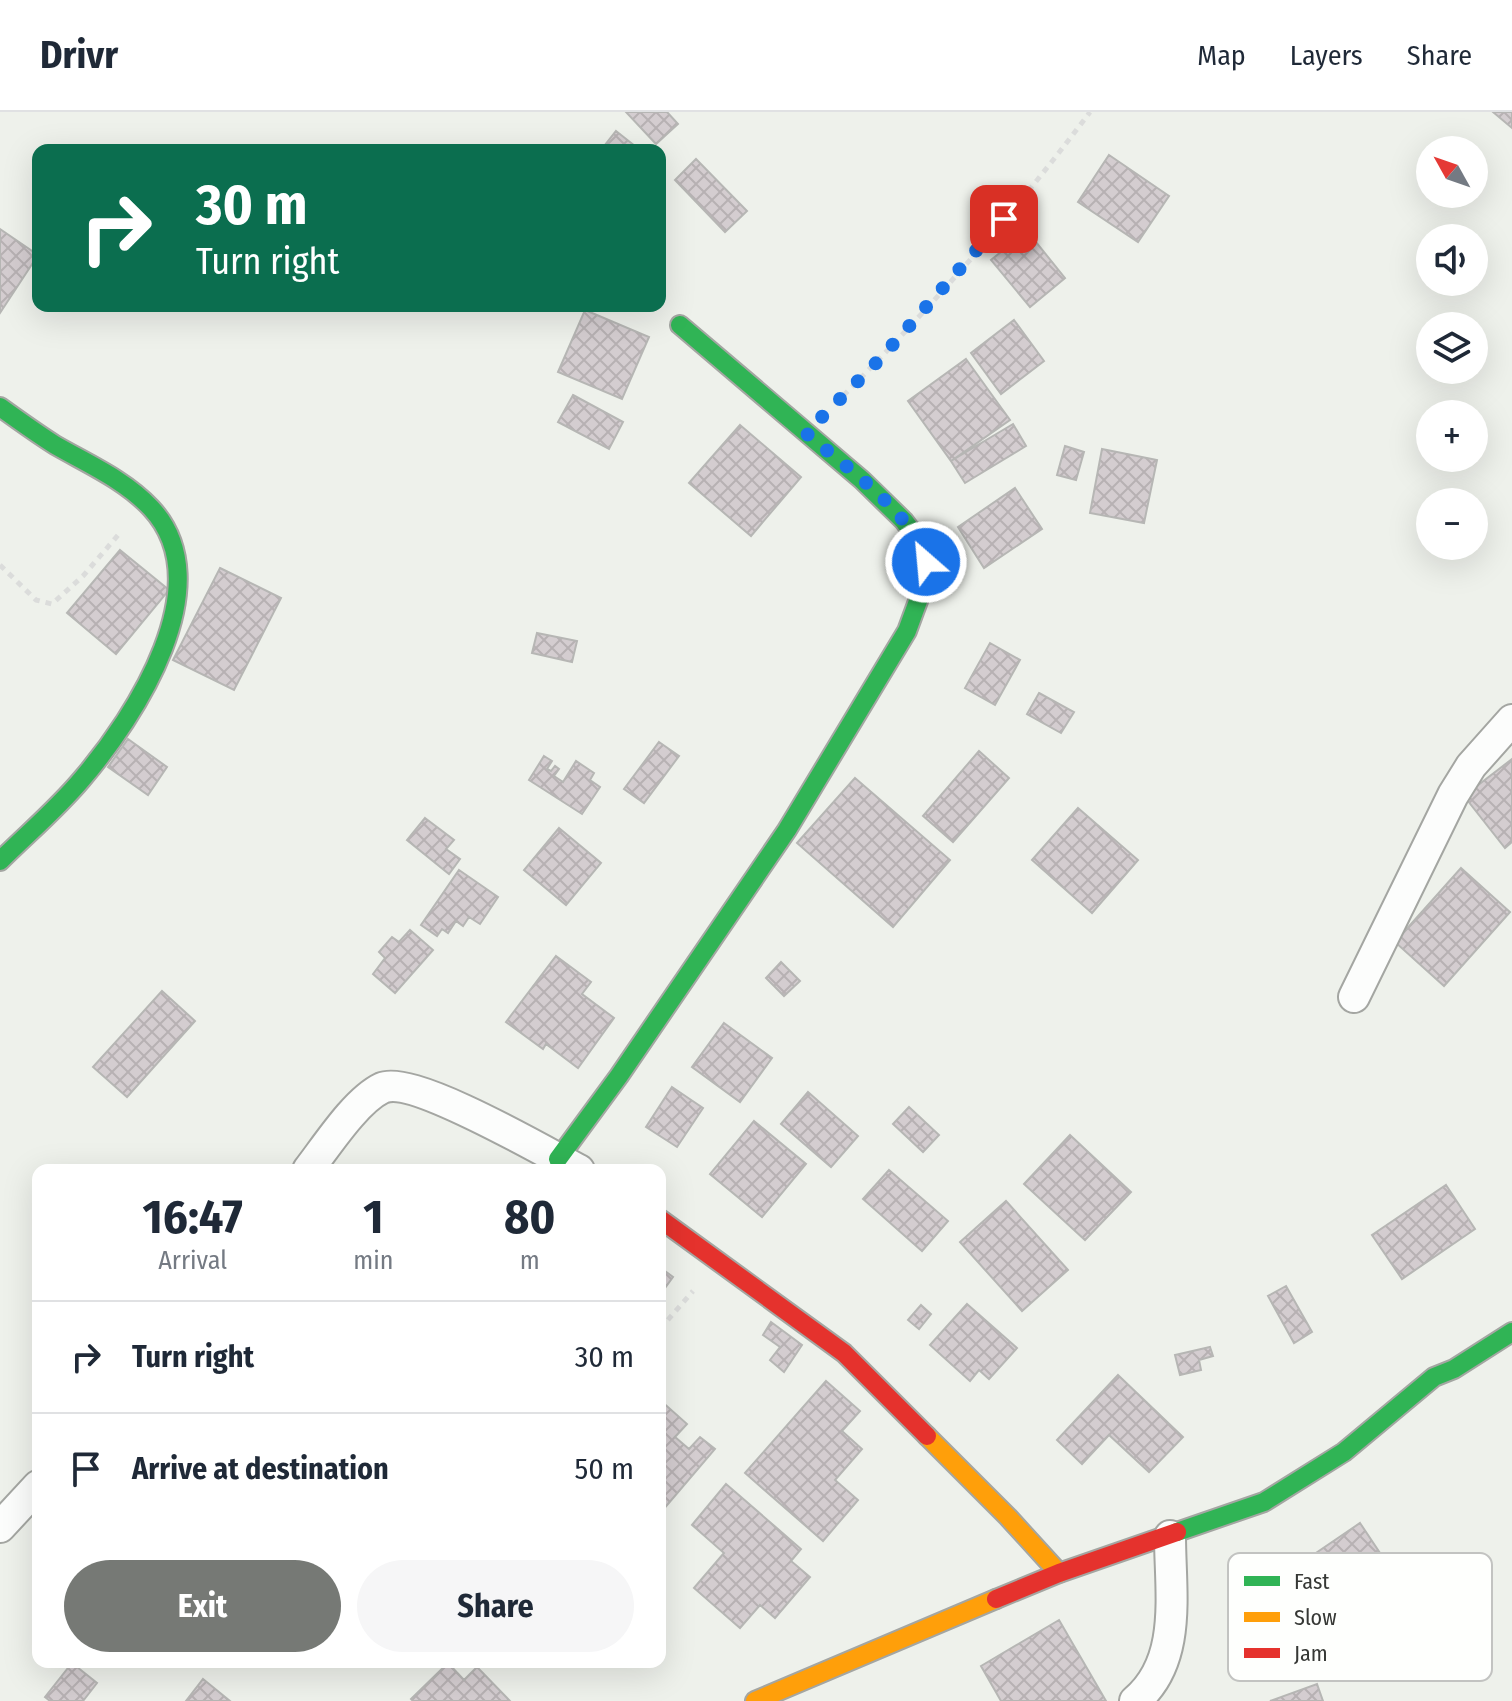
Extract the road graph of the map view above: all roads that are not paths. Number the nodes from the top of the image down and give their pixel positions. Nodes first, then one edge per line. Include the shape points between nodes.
1 (680, 325) dead end
2 (0, 407) edge
3 (1512, 720) edge
4 (0, 861) edge
5 (1354, 997) dead end
6 (313, 1164) edge
7 (568, 1164) edge
8 (666, 1223) edge
9 (1512, 1332) edge
10 (32, 1492) edge
11 (0, 1527) edge
12 (1170, 1536) junction
13 (1059, 1573) junction
14 (755, 1701) edge
15 (1135, 1701) edge

1 - 7 street via 904,521 922,545 928,574 907,631 787,830 646,1036
2 - 4 street via 149,506 173,541 179,575 166,637 128,718 82,779
3 - 5 street via 1453,795
6 - 7 street via 363,1103 381,1089 401,1086 432,1095
8 - 13 street via 844,1353
9 - 12 street via 1434,1377 1344,1452 1264,1502
10 - 11 street
12 - 13 street
12 - 15 street via 1169,1644 1159,1672
13 - 14 street

